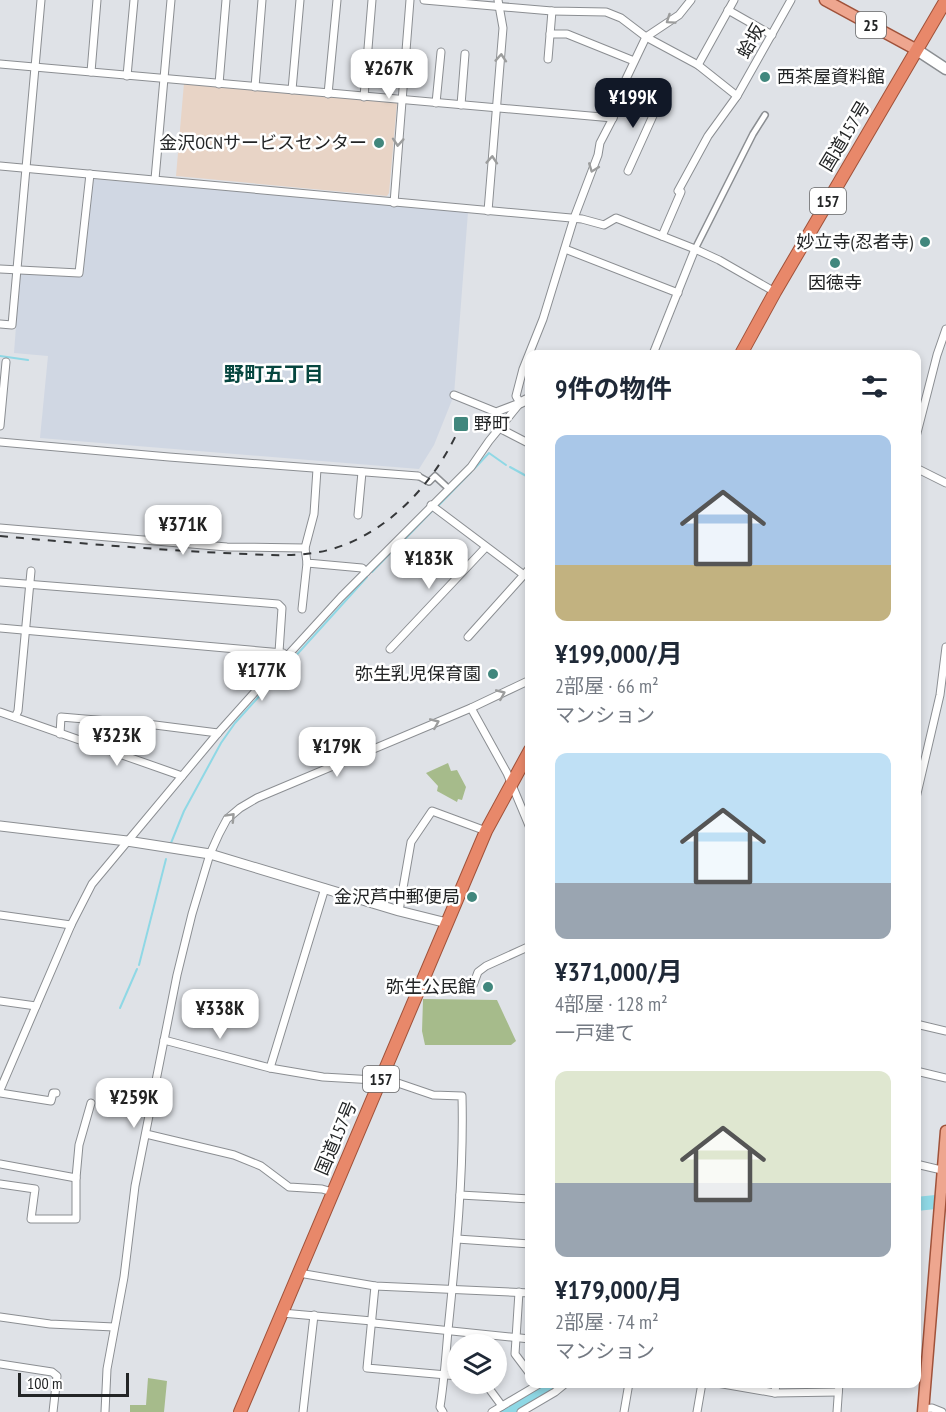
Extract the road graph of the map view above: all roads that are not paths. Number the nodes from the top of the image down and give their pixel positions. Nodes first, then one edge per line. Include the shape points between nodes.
1 (41, 0) edge
2 (97, 0) edge
3 (134, 0) edge
4 (171, 0) edge
5 (225, 0) edge
6 (262, 0) edge
7 (300, 0) edge
8 (337, 0) edge
9 (372, 0) edge
10 (410, 0) edge
11 (424, 0) edge
12 (691, 0) edge
13 (734, 0) edge
14 (780, 0) edge
15 (825, 0) edge
16 (946, 0) edge
17 (790, 2) edge
18 (499, 3) edge
19 (728, 10) junction
20 (552, 11) junction
21 (550, 34) junction
22 (772, 35) junction
23 (646, 37) junction
24 (917, 50) junction
25 (441, 52) dead end
26 (465, 54) dead end
27 (548, 59) dead end
28 (634, 61) junction
29 (0, 64) edge
30 (698, 65) junction
31 (35, 68) junction
32 (946, 69) edge
33 (91, 72) junction
34 (127, 76) junction
35 (164, 79) junction
36 (219, 84) junction
37 (255, 87) junction
38 (292, 90) junction
39 (328, 94) junction
40 (737, 96) junction
41 (364, 97) junction
42 (661, 98) dead end
43 (402, 100) junction
44 (436, 103) junction
45 (461, 105) junction
46 (496, 108) junction
47 (765, 115) dead end
48 (613, 118) junction
49 (0, 166) edge
50 (26, 168) junction
51 (628, 171) dead end
52 (90, 174) junction
53 (155, 179) junction
54 (394, 203) junction
55 (488, 211) junction
56 (574, 218) junction
57 (662, 236) junction
58 (565, 249) junction
59 (695, 249) junction
60 (0, 270) edge
61 (16, 270) junction
62 (775, 292) junction
63 (678, 293) junction
64 (0, 324) edge
65 (946, 329) edge
66 (531, 350) edge
67 (655, 350) edge
68 (743, 350) edge
69 (6, 362) dead end
70 (525, 364) edge
71 (454, 395) dead end
72 (525, 400) edge
73 (520, 403) junction
74 (921, 417) edge
75 (0, 426) edge
76 (499, 428) junction
77 (525, 441) edge
78 (0, 442) edge
79 (317, 469) junction
80 (921, 470) edge
81 (362, 472) junction
82 (418, 476) joint
83 (946, 483) edge
84 (448, 488) junction
85 (431, 505) junction
86 (358, 515) dead end
87 (0, 528) edge
88 (486, 547) junction
89 (305, 548) junction
90 (307, 563) junction
91 (32, 571) dead end
92 (366, 572) junction
93 (524, 576) joint
94 (0, 582) edge
95 (30, 585) junction
96 (302, 609) dead end
97 (0, 628) edge
98 (25, 630) junction
99 (468, 637) dead end
100 (946, 647) edge
101 (390, 649) dead end
102 (279, 652) junction
103 (288, 654) junction
104 (525, 682) edge
105 (943, 696) edge
106 (471, 708) junction
107 (0, 712) edge
108 (15, 717) junction
109 (218, 733) junction
110 (60, 734) junction
111 (525, 769) edge
112 (182, 776) junction
113 (921, 779) edge
114 (510, 784) junction
115 (522, 810) junction
116 (525, 814) edge
117 (525, 817) edge
118 (0, 826) edge
119 (486, 831) junction
120 (127, 841) junction
121 (210, 854) junction
122 (325, 888) junction
123 (399, 911) junction
124 (0, 915) edge
125 (447, 923) junction
126 (71, 925) junction
127 (525, 948) edge
128 (472, 988) dead end
129 (0, 1001) edge
130 (36, 1006) junction
131 (921, 1025) edge
132 (946, 1031) edge
133 (164, 1040) junction
134 (270, 1068) junction
135 (921, 1072) edge
136 (946, 1078) edge
137 (380, 1081) junction
138 (0, 1092) edge
139 (56, 1093) dead end
140 (91, 1103) dead end
141 (946, 1131) edge
142 (146, 1134) junction
143 (0, 1164) edge
144 (921, 1165) edge
145 (944, 1171) edge
146 (76, 1178) junction
147 (0, 1184) edge
148 (332, 1192) junction
149 (460, 1196) junction
150 (525, 1199) edge
151 (457, 1239) junction
152 (525, 1244) edge
153 (934, 1266) junction
154 (946, 1266) edge
155 (299, 1273) junction
156 (375, 1286) junction
157 (453, 1288) junction
158 (519, 1292) junction
159 (525, 1293) edge
160 (282, 1313) junction
161 (314, 1315) junction
162 (0, 1317) edge
163 (372, 1321) junction
164 (114, 1327) junction
165 (448, 1331) junction
166 (516, 1337) junction
167 (525, 1338) edge
168 (0, 1364) edge
169 (525, 1367) edge
170 (444, 1375) junction
171 (447, 1375) edge
172 (531, 1388) edge
173 (560, 1388) edge
174 (628, 1388) edge
175 (701, 1388) edge
176 (746, 1388) edge
177 (776, 1388) edge
178 (838, 1388) edge
179 (838, 1392) junction
180 (775, 1393) junction
181 (493, 1394) edge
182 (502, 1406) junction
183 (923, 1410) edge
184 (53, 1412) edge
185 (105, 1412) edge
186 (240, 1412) edge
187 (303, 1412) edge
188 (442, 1412) edge
189 (492, 1412) edge
190 (522, 1412) edge
191 (624, 1412) edge
192 (697, 1412) edge
193 (837, 1412) edge
194 (942, 1412) edge

1 - 31 street
2 - 33 street
3 - 34 street
4 - 35 street
5 - 36 street
6 - 37 street
7 - 38 street
8 - 39 street
9 - 41 street
10 - 43 street
11 - 18 street
12 -> 23 street via 679,15
13 - 19 street
14 - 17 street
15 - 24 main road, 25
16 - 24 highway, 国道157号 / 157
17 - 22 street, 蛤坂
18 - 20 street
46 -> 18 street via 503,28
19 - 22 street
19 - 30 street
20 - 21 street
20 - 23 street via 606,12
21 - 27 street
21 - 28 street via 567,34
22 - 40 street, 蛤坂
23 - 28 street
23 - 30 street
24 - 32 main road
24 - 62 highway, 国道157号 / 157
25 - 44 street
26 - 45 street
28 - 48 street
29 - 31 street
30 - 40 street
31 - 33 street
31 - 50 street
33 - 34 street
34 - 35 street
35 - 36 street
35 - 53 street
36 - 37 street
37 - 38 street
38 - 39 street
39 - 41 street
40 - 57 street, 蛤坂 via 708,136 679,191
41 - 43 street
42 - 51 street
43 - 44 street
43 -> 54 street
44 - 45 street
45 - 46 street
46 - 48 street
55 -> 46 street
47 - 59 street
48 -> 56 street via 600,143
49 - 50 street
50 - 52 street
50 - 61 street
52 - 53 street
52 - 61 street via 80,273
53 - 54 street
54 - 55 street
55 - 56 street
56 - 57 street via 604,225 616,219
56 - 58 street
57 - 59 street
58 - 63 street
58 - 66 street
59 - 62 street
59 - 63 street
60 - 61 street
61 - 64 street via 12,325
62 - 68 highway, 国道157号 / 157
63 - 67 street
65 - 74 street
69 - 75 street
70 - 73 street via 516,396
71 - 73 street via 496,412
72 - 73 street
73 - 76 street
76 - 77 street
76 - 84 street via 471,467
78 - 79 street
79 - 81 street
79 - 89 street via 314,514
80 - 83 street
81 - 82 street
81 - 86 street
82 - 84 street via 429,482 435,476
84 - 85 street
85 - 88 street
85 - 92 street
87 - 89 street via 227,548
88 - 93 street
88 - 101 street
89 - 90 street
90 - 92 street via 362,568
90 - 96 street
91 - 95 street
92 - 103 street
93 - 99 street
94 - 95 street
95 - 98 street
95 - 102 street via 278,604 282,608
97 - 98 street
98 - 102 street
98 - 108 street
100 - 105 street
102 - 103 street
103 - 109 street
106 -> 104 street
105 - 113 street
106 - 114 street
121 -> 106 street via 227,819 252,801
107 - 108 street
108 - 110 street
109 - 110 street via 61,717
109 - 112 street
110 - 112 street
111 - 114 highway, 国道157号 / 157
112 - 120 street
114 - 115 street
114 - 119 highway, 国道157号 / 157
115 - 116 street
115 - 117 street
118 - 120 street
119 - 123 street via 432,811 411,842
119 - 125 highway, 国道157号 / 157
120 - 121 street
120 - 126 street via 92,884
121 - 122 street
121 - 133 street
122 - 123 street
122 - 134 street
123 - 125 street
124 - 126 street
125 - 137 highway, 国道157号 / 157
126 - 130 street
127 - 128 street via 477,972
129 - 130 street
130 - 138 street
131 - 132 street
133 - 134 street
133 - 142 street
134 - 137 street
135 - 136 street
137 - 148 highway, 国道157号 / 157
137 - 149 street via 392,1081 433,1095 462,1096
138 - 139 street via 51,1101
140 - 146 street
141 - 145 main road
142 - 148 street via 234,1155 261,1166 289,1187
142 - 164 street
143 - 146 street
144 - 145 street
145 - 153 main road
146 - 147 street via 76,1219 31,1219 35,1189
148 - 155 highway, 国道157号 / 157
149 - 150 street
149 - 151 street
151 - 152 street
151 - 157 street
153 - 154 street
153 - 183 main road
155 - 156 street
155 - 160 highway, 国道157号 / 157
156 - 157 street
156 - 163 street
157 - 158 street
157 - 165 street
158 - 159 street
158 - 166 street
160 - 161 street
160 - 186 highway, 国道157号 / 157
161 - 163 street
161 - 187 street
162 - 164 street
163 - 165 street
163 - 170 street via 367,1368
164 - 185 street via 106,1368
165 - 166 street
165 - 170 street
166 - 167 street
166 - 169 street via 515,1354
168 - 184 street via 57,1376
170 - 171 street
170 - 188 street
172 - 182 street
173 - 190 street
174 - 191 street
175 - 192 street
176 - 180 street
177 - 180 street
178 - 179 street
179 - 180 street
179 - 193 street
181 - 182 street
182 - 189 street
183 - 194 street

